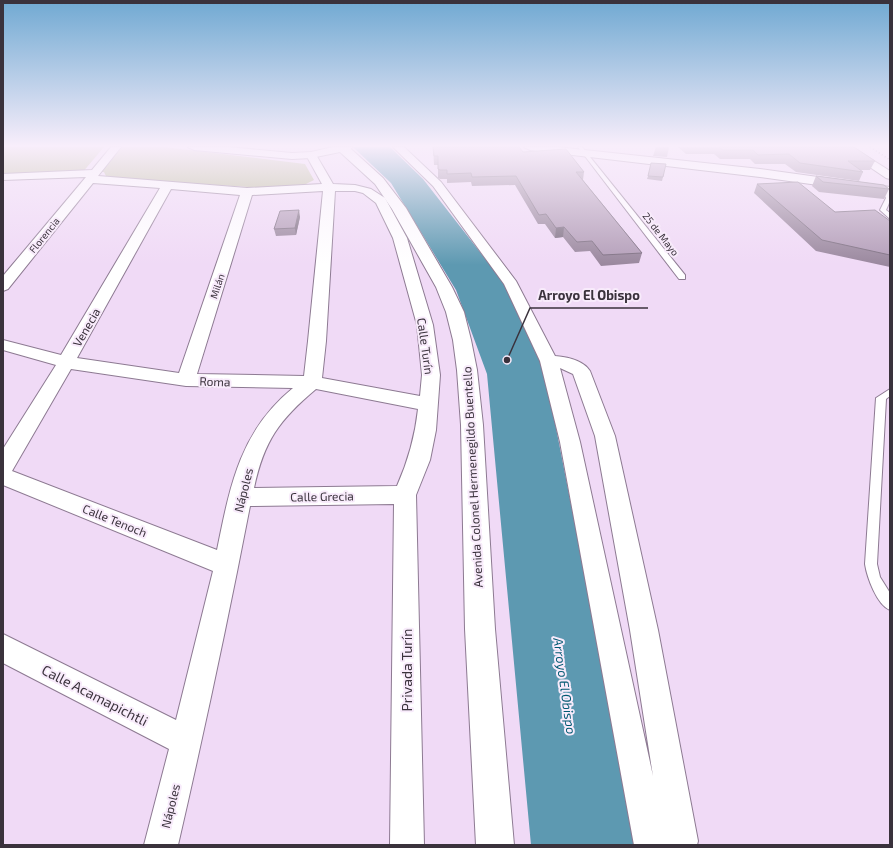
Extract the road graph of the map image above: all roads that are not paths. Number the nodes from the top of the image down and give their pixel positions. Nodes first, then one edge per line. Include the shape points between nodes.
1 (83, 187) edge
2 (167, 187) edge
3 (186, 187) edge
4 (329, 187) junction
5 (384, 187) edge
6 (439, 187) edge
7 (611, 187) edge
8 (857, 187) edge
9 (888, 191) edge
10 (247, 192) junction
11 (890, 217) edge
12 (682, 277) dead end
13 (3, 286) edge
14 (3, 345) edge
15 (549, 361) junction
16 (66, 362) junction
17 (186, 380) junction
18 (312, 382) junction
19 (890, 392) edge
20 (428, 404) junction
21 (3, 467) edge
22 (3, 476) edge
23 (405, 495) junction
24 (240, 497) junction
25 (226, 565) junction
26 (890, 604) edge
27 (3, 648) edge
28 (186, 742) junction
29 (681, 841) dead end
30 (161, 845) edge
31 (407, 845) edge
32 (495, 845) edge
33 (651, 845) edge

1 - 13 street, Florencia
2 - 16 street, Venecia
3 - 10 street
4 - 10 street
4 - 18 street
4 - 20 street, Calle Turín via 361,189 373,194 381,201 400,238 426,324 431,375
5 - 32 street, Avenida Colonel Hermenegildo Buentello via 444,287 455,312 462,340 472,425 480,629
6 - 15 street via 511,284
7 - 12 lane, 25 de Mayo
8 - 9 street
9 - 11 lane via 889,198 883,210
10 - 17 street, Milán
14 - 16 street, Roma
15 - 29 street via 565,362 581,371 605,436 644,630
15 - 33 street via 570,442
16 - 17 street, Roma
16 - 21 street, Venecia
17 - 18 street, Roma
18 - 20 street, Roma
18 - 24 street, Nápoles via 280,409 264,431 251,457
19 - 26 lane via 881,398 871,564 874,579
20 - 23 street, Calle Turín via 426,430 419,460
22 - 25 street, Calle Tenoch
23 - 24 street, Calle Grecia
23 - 31 street, Privada Turín
24 - 25 street, Nápoles
25 - 28 street, Nápoles
27 - 28 street, Calle Acamapichtli
28 - 30 street, Nápoles

